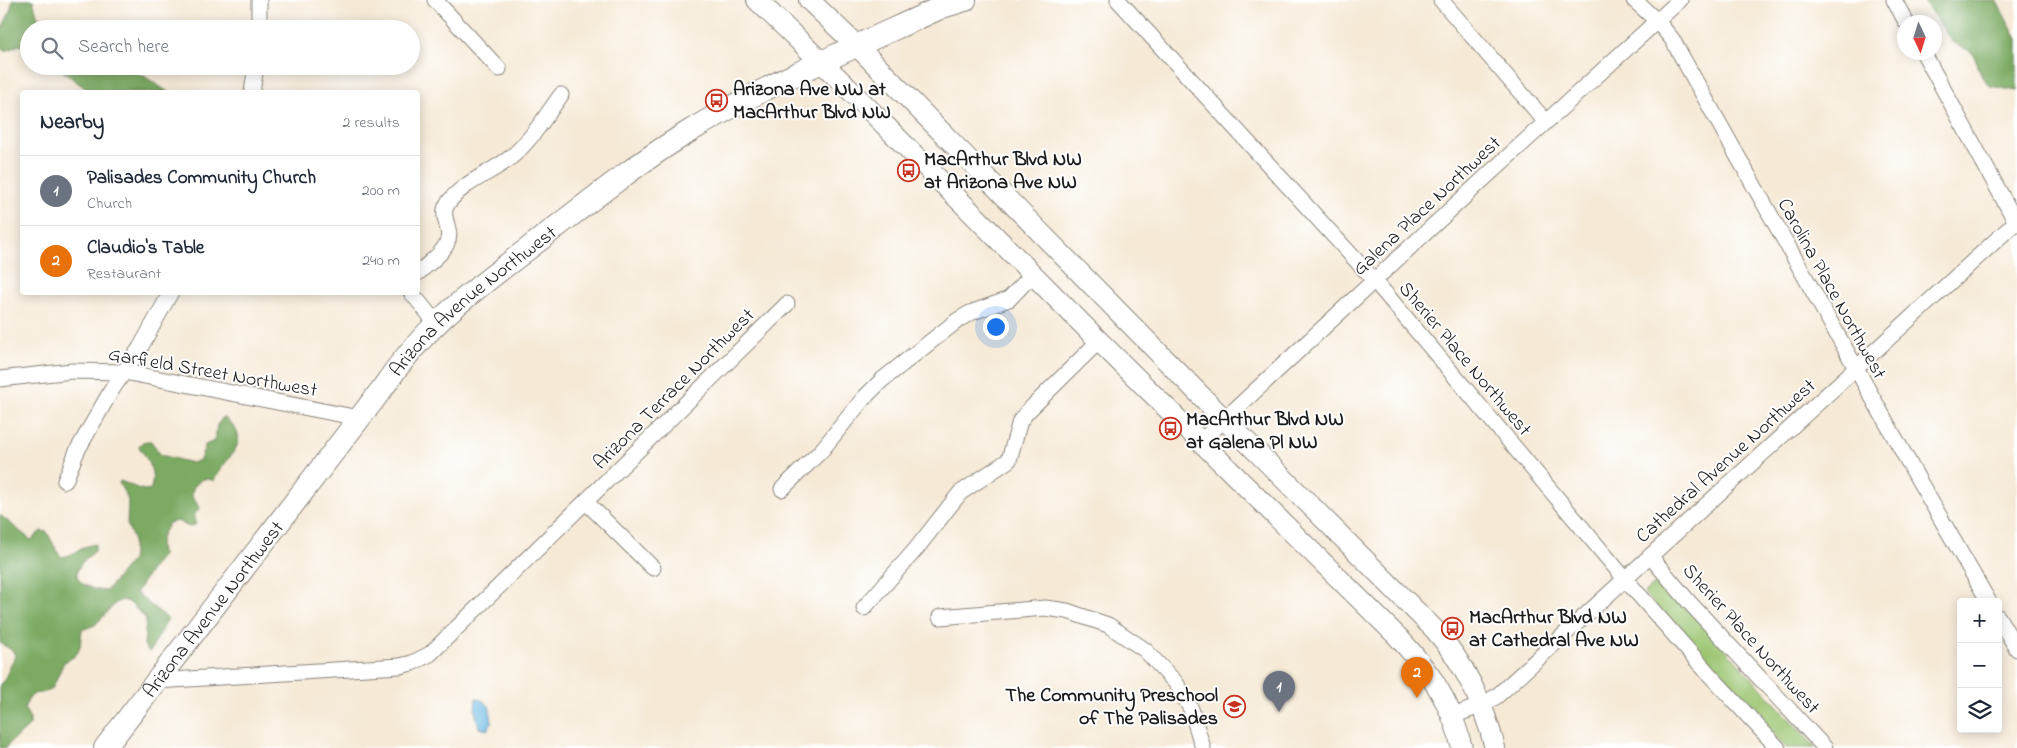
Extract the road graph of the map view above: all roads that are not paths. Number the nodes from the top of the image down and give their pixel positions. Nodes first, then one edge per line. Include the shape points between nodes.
1 (259, 0) edge
2 (435, 0) edge
3 (757, 0) edge
4 (809, 0) edge
5 (965, 0) edge
6 (1118, 0) edge
7 (1441, 0) edge
8 (1634, 0) edge
9 (1680, 0) edge
10 (1894, 0) edge
11 (1902, 15) edge
12 (259, 20) edge
13 (1657, 20) junction
14 (857, 46) junction
15 (1927, 60) edge
16 (822, 63) junction
17 (499, 69) dead end
18 (255, 75) edge
19 (252, 90) edge
20 (561, 95) dead end
21 (1546, 122) junction
22 (2016, 223) edge
23 (420, 271) edge
24 (1033, 274) junction
25 (1374, 280) junction
26 (169, 295) edge
27 (414, 295) edge
28 (787, 304) dead end
29 (436, 322) junction
30 (1099, 341) junction
31 (1855, 368) junction
32 (124, 372) junction
33 (0, 379) edge
34 (359, 418) junction
35 (1224, 419) junction
36 (1200, 442) junction
37 (65, 481) dead end
38 (782, 489) dead end
39 (586, 502) junction
40 (1650, 556) junction
41 (653, 568) dead end
42 (1625, 579) junction
43 (1987, 598) edge
44 (864, 608) dead end
45 (940, 617) dead end
46 (2002, 624) edge
47 (2017, 649) edge
48 (156, 681) junction
49 (1482, 705) junction
50 (1453, 716) junction
51 (105, 748) edge
52 (1203, 748) edge
53 (1462, 748) edge
54 (1495, 748) edge
55 (1778, 748) edge
56 (1825, 748) edge

1 - 12 street
2 - 17 street
3 - 16 main road
4 - 14 main road
5 - 14 main road, Arizona Avenue Northwest via 942,7
6 - 25 street, Sherier Place Northwest
7 - 21 street
8 - 13 street, Carolina Place Northwest
9 - 13 street, Galena Place Northwest
10 - 11 street
13 - 21 street, Galena Place Northwest
13 - 31 street, Carolina Place Northwest via 1672,39
14 - 16 main road, Arizona Avenue Northwest
14 - 35 main road
15 - 22 street
16 - 24 main road
16 - 29 main road, Arizona Avenue Northwest via 731,107 662,149
18 - 19 street
20 - 23 street via 518,151 449,201 444,212 450,229 449,240
21 - 25 street, Galena Place Northwest
22 - 31 street, Cathedral Avenue Northwest
24 - 30 main road
24 - 38 street via 1009,298 958,320 889,373 863,399 821,452
25 - 35 street, Galena Place Northwest
25 - 42 street, Sherier Place Northwest
26 - 32 street
27 - 29 street
28 - 39 street, Arizona Terrace Northwest
29 - 34 main road, Arizona Avenue Northwest via 405,356
30 - 36 main road
30 - 44 street via 1027,412 1020,422 1009,460 960,493
31 - 40 street, Cathedral Avenue Northwest
31 - 43 street, Carolina Place Northwest
32 - 33 street, Garfield Street Northwest via 72,372
32 - 34 street, Garfield Street Northwest
32 - 37 street via 77,451
34 - 48 main road, Arizona Avenue Northwest
35 - 36 street, Galena Place Northwest
35 - 49 main road via 1435,630 1462,666
36 - 50 main road via 1398,637 1430,674
39 - 41 street
39 - 48 street, Arizona Terrace Northwest via 430,654 420,660 400,666
40 - 42 street, Cathedral Avenue Northwest
40 - 56 street, Sherier Place Northwest
42 - 49 street, Cathedral Avenue Northwest via 1497,696
42 - 55 street, Sherier Place Northwest
45 - 52 street via 1045,608 1067,611 1108,625 1145,650 1172,679 1188,702
46 - 47 street
48 - 51 main road, Arizona Avenue Northwest
49 - 50 street, Cathedral Avenue Northwest
49 - 54 main road
50 - 53 main road

